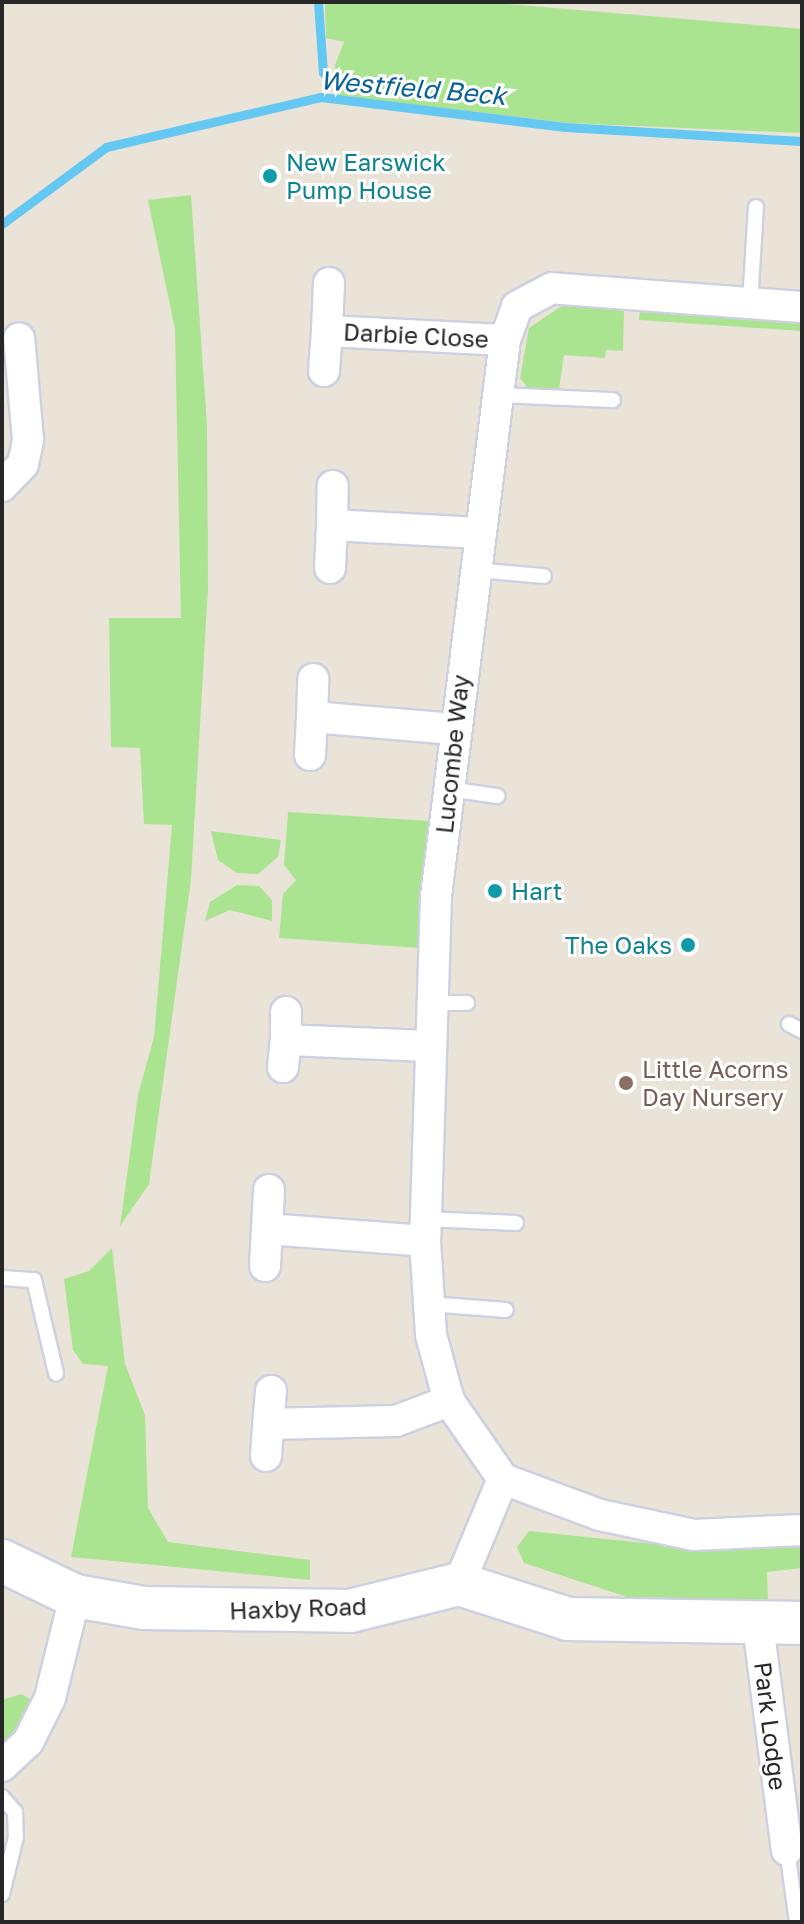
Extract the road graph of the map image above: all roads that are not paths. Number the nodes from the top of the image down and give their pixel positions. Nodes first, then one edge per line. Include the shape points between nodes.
1 (756, 207) dead end
2 (329, 283) dead end
3 (750, 304) junction
4 (802, 307) edge
5 (327, 331) junction
6 (19, 338) dead end
7 (505, 340) junction
8 (324, 371) dead end
9 (501, 395) junction
10 (613, 400) dead end
11 (2, 486) edge
12 (333, 486) dead end
13 (332, 525) junction
14 (480, 533) junction
15 (330, 568) dead end
16 (475, 570) junction
17 (544, 576) dead end
18 (313, 679) dead end
19 (312, 717) junction
20 (454, 729) junction
21 (310, 755) dead end
22 (448, 789) junction
23 (497, 796) dead end
24 (433, 1003) junction
25 (467, 1003) dead end
26 (285, 1039) dead end
27 (430, 1046) junction
28 (269, 1190) dead end
29 (516, 1223) dead end
30 (267, 1229) junction
31 (425, 1230) junction
32 (265, 1266) dead end
33 (2, 1278) edge
34 (429, 1304) junction
35 (506, 1310) dead end
36 (56, 1373) dead end
37 (271, 1391) dead end
38 (449, 1401) junction
39 (268, 1424) junction
40 (266, 1456) dead end
41 (503, 1479) junction
42 (802, 1530) edge
43 (2, 1561) edge
44 (459, 1584) junction
45 (75, 1596) junction
46 (802, 1623) edge
47 (758, 1625) junction
48 (2, 1766) edge
49 (2, 1797) edge
50 (787, 1850) joint
51 (2, 1894) edge
52 (797, 1922) edge

1 - 3 lane
2 - 5 street, Darbie Close
3 - 4 street, Lucombe Way
3 - 7 street, Lucombe Way via 540,289 517,307
5 - 7 street, Darbie Close
5 - 8 street, Darbie Close
6 - 11 street via 28,440 23,464
7 - 9 street, Lucombe Way
9 - 10 lane
9 - 14 street, Lucombe Way
12 - 13 street
13 - 14 street
13 - 15 street
14 - 16 street, Lucombe Way
16 - 17 lane
16 - 20 street, Lucombe Way
18 - 19 street
19 - 20 street
19 - 21 street
20 - 22 street, Lucombe Way
22 - 23 lane
22 - 24 street, Lucombe Way
24 - 25 lane
24 - 27 street, Lucombe Way
26 - 27 street
27 - 31 street, Lucombe Way
28 - 30 street
29 - 31 lane
30 - 31 street
30 - 32 street
31 - 34 street, Lucombe Way
33 - 36 lane via 34,1280
34 - 35 lane
34 - 38 street, Lucombe Way
37 - 39 street
38 - 39 street via 396,1421
38 - 41 street, Lucombe Way
39 - 40 street
41 - 42 street via 600,1515 694,1535
41 - 44 street
43 - 45 street, Haxby Road
44 - 45 street, Haxby Road via 320,1612 144,1608
44 - 47 street, Haxby Road via 568,1619
45 - 48 street via 50,1698 28,1742
46 - 47 street, Haxby Road
47 - 50 street, Park Lodge
49 - 51 lane via 15,1812 16,1837
50 - 52 lane, Park Lodge

